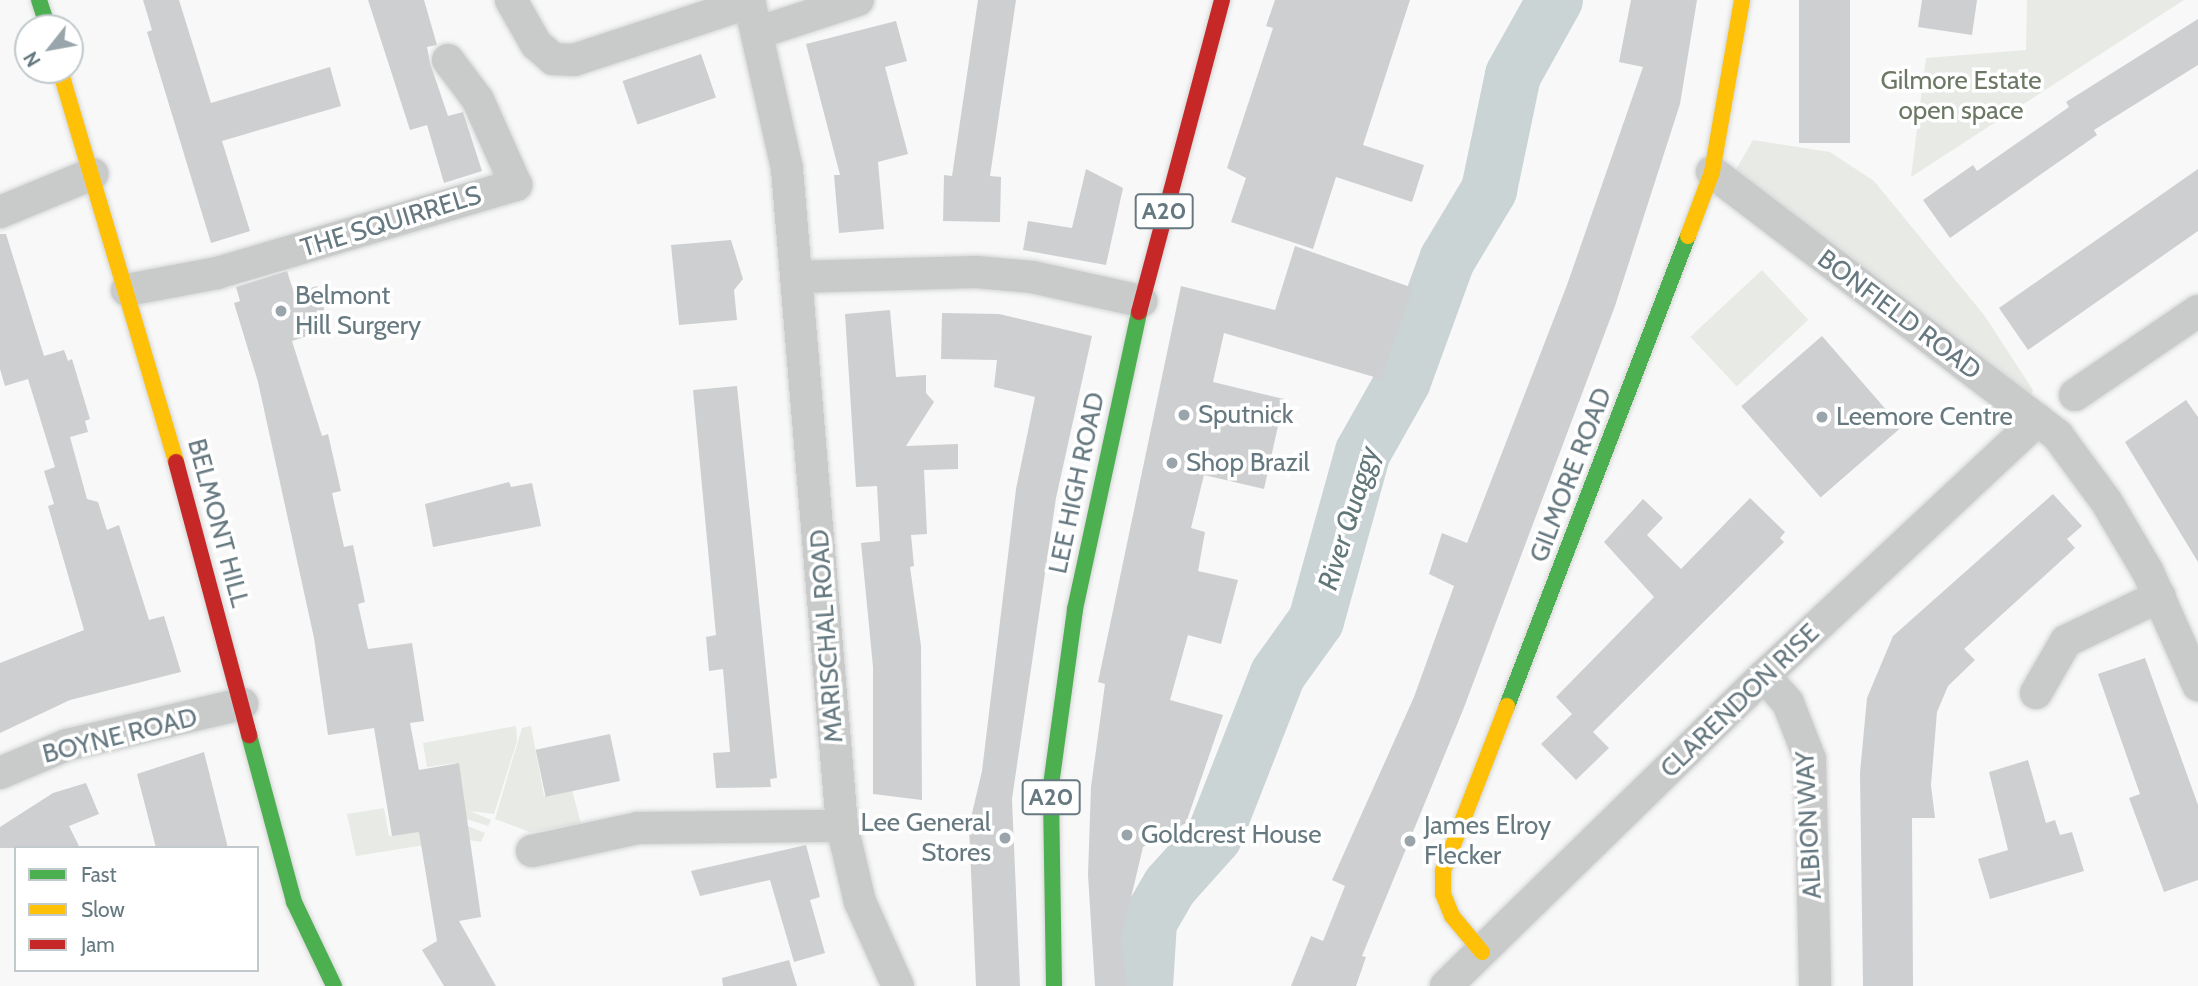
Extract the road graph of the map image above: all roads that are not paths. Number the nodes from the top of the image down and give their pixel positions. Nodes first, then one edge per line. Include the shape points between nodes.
1 (511, 0) edge
2 (858, 0) edge
3 (1222, 0) edge
4 (1742, 0) edge
5 (749, 1) edge
6 (761, 32) junction
7 (448, 60) dead end
8 (64, 84) edge
9 (1712, 172) junction
10 (92, 174) junction
11 (0, 212) edge
12 (796, 277) junction
13 (127, 290) junction
14 (1141, 301) junction
15 (2198, 310) edge
16 (2076, 395) dead end
17 (2038, 421) junction
18 (2160, 596) junction
19 (1764, 676) junction
20 (2198, 685) edge
21 (2036, 693) dead end
22 (242, 704) junction
23 (0, 773) edge
24 (842, 826) junction
25 (532, 851) dead end
26 (1482, 952) junction
27 (334, 986) edge
28 (898, 986) edge
29 (1054, 986) edge
30 (1446, 986) edge
31 (1815, 986) edge

1 - 5 street via 536,44 553,59 574,60
2 - 6 street
3 - 14 main road, LEE HIGH ROAD / A20
4 - 9 main road, GILMORE ROAD
5 - 6 street, MARISCHAL ROAD
6 - 12 street, MARISCHAL ROAD via 787,169
7 - 13 street, THE SQUIRRELS via 478,100 516,185 218,274
8 - 10 main road, BELMONT HILL
9 - 17 street, BONFIELD ROAD
9 - 26 main road, GILMORE ROAD via 1443,871 1443,894 1452,916
10 - 11 street
10 - 13 main road, BELMONT HILL
12 - 14 street via 976,272 1031,277
12 - 24 street, MARISCHAL ROAD
13 - 22 main road, BELMONT HILL
14 - 29 main road, LEE HIGH ROAD / A20 via 1075,609 1062,698 1049,853
15 - 16 street
17 - 18 street, BONFIELD ROAD via 2058,436 2106,502
17 - 19 street, CLARENDON RISE
18 - 20 street, BONFIELD ROAD
18 - 21 street via 2066,641
19 - 26 street, CLARENDON RISE
19 - 31 street, ALBION WAY via 1788,703 1810,759
22 - 23 street, BOYNE ROAD via 67,745
22 - 27 main road, BELMONT HILL via 294,902
24 - 25 street via 638,828
24 - 28 street, MARISCHAL ROAD via 860,902
26 - 30 street, CLARENDON RISE

